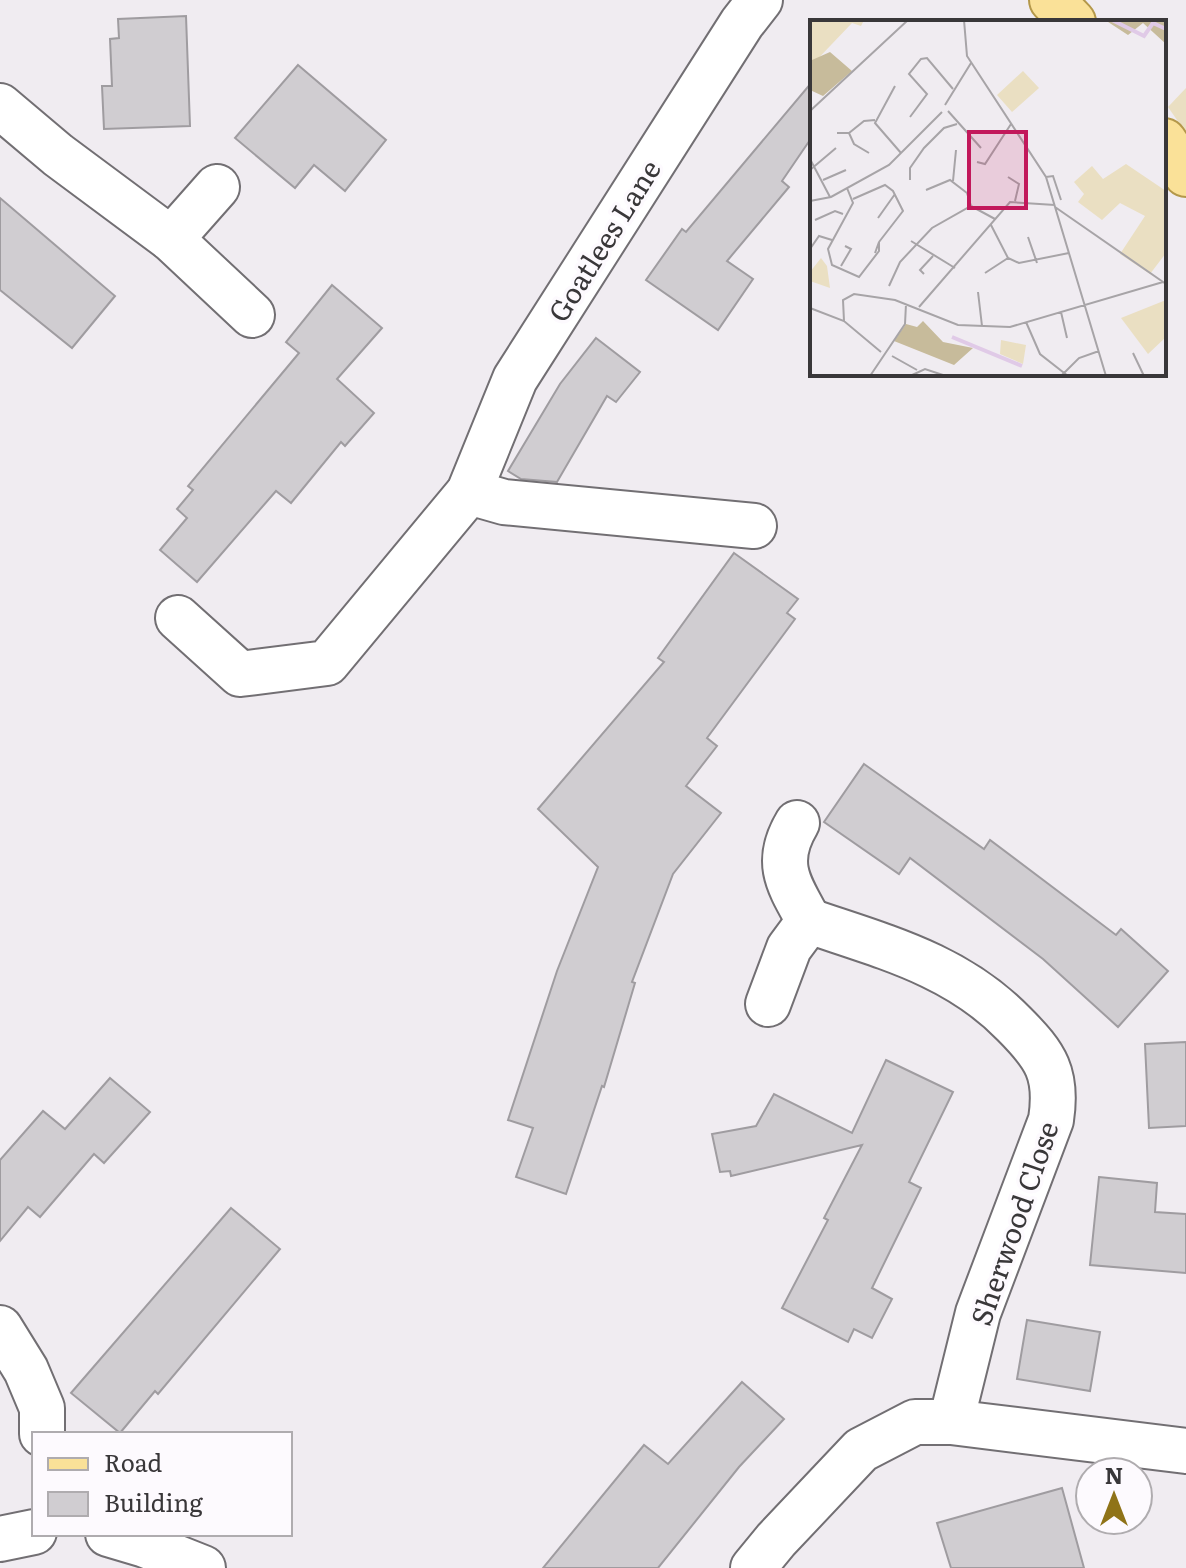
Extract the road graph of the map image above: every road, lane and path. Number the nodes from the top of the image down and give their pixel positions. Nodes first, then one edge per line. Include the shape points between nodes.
1 (760, 0) edge
2 (1052, 0) edge
3 (1071, 20) edge
4 (0, 106) edge
5 (1166, 144) edge
6 (1186, 174) edge
7 (217, 187) dead end
8 (171, 239) junction
9 (252, 315) dead end
10 (469, 492) junction
11 (754, 526) dead end
12 (178, 618) dead end
13 (797, 823) dead end
14 (809, 921) junction
15 (768, 1004) dead end
16 (0, 1328) edge
17 (951, 1422) junction
18 (42, 1432) edge
19 (1186, 1451) edge
20 (32, 1532) edge
21 (115, 1536) edge
22 (0, 1539) edge
23 (203, 1568) edge
24 (753, 1568) edge

1 - 10 street, Goatlees Lane via 515,379
2 - 3 main road
4 - 8 street
5 - 6 main road
7 - 8 street
8 - 9 street
10 - 11 street via 504,502
10 - 12 street, Goatlees Lane via 327,663 240,674
13 - 14 street via 788,837 786,880
14 - 15 street via 787,952
14 - 17 street, Sherwood Close via 944,970 993,1002 1040,1050 1049,1073 1055,1096 1051,1120 978,1313
16 - 18 street via 42,1408
17 - 19 street
17 - 24 street via 915,1422 861,1450
20 - 22 street
21 - 23 street

